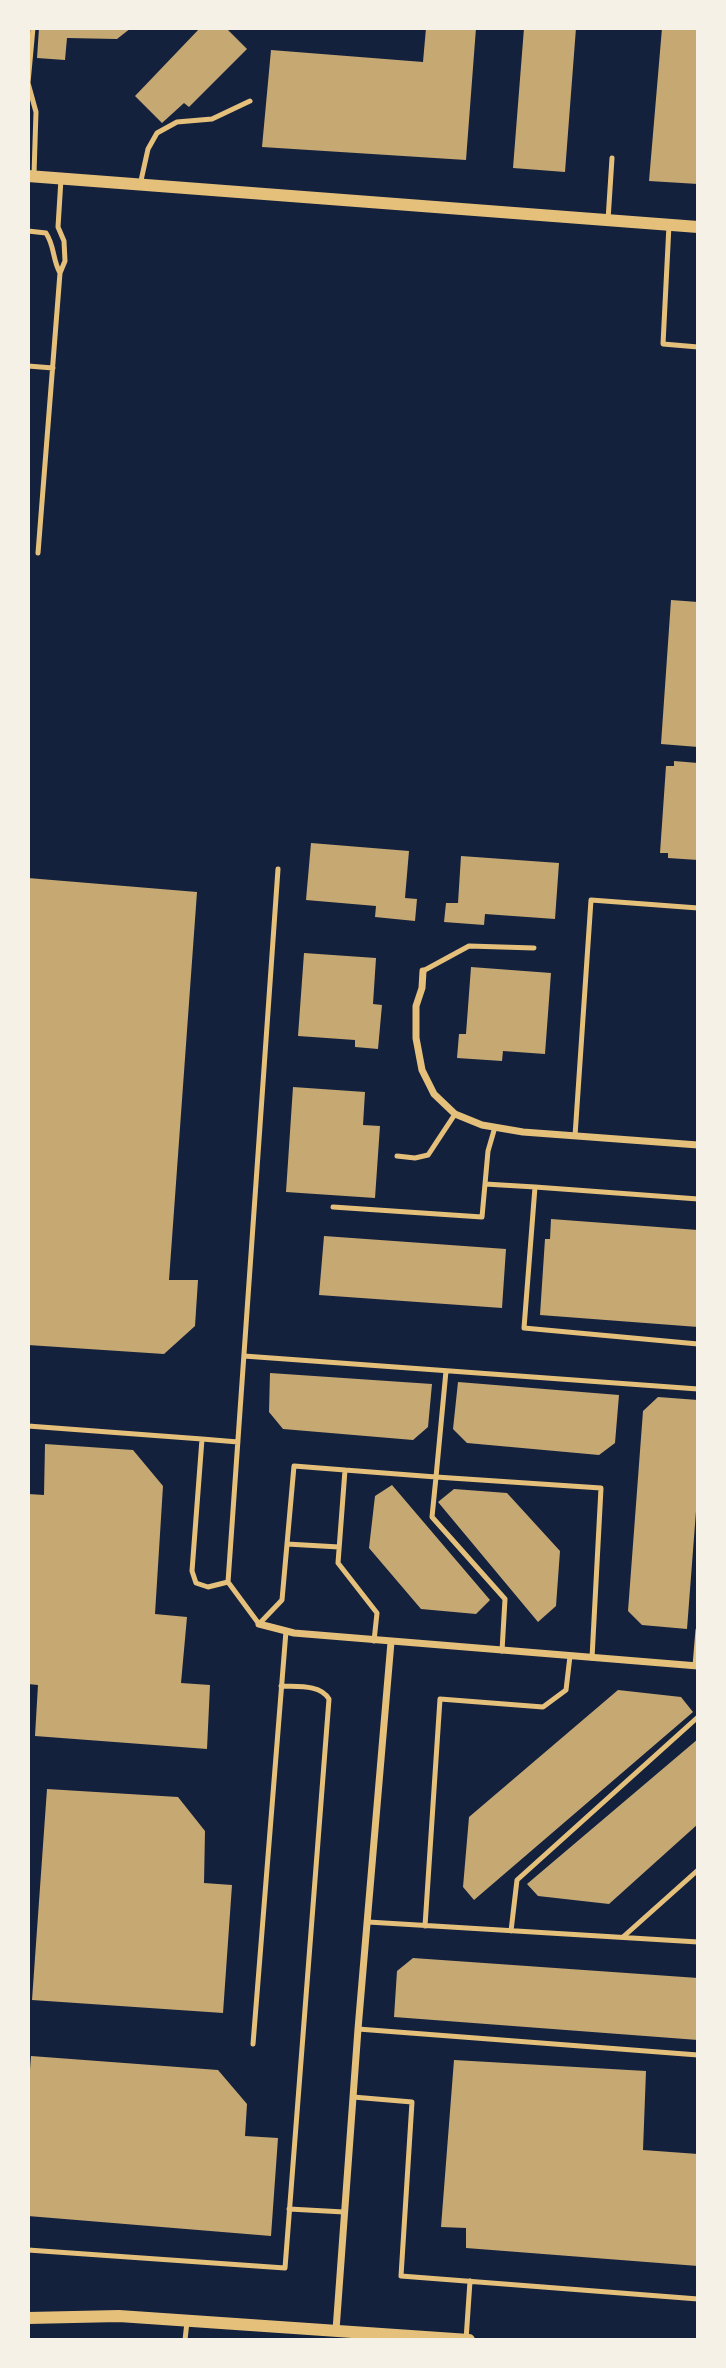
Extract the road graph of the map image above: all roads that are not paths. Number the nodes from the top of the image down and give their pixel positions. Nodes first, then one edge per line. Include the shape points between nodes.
1 (33, 28) edge
2 (28, 83) edge
3 (250, 101) dead end
4 (612, 158) dead end
5 (31, 177) edge
6 (61, 179) junction
7 (140, 185) junction
8 (608, 220) junction
9 (669, 225) junction
10 (698, 227) edge
11 (28, 231) edge
12 (60, 273) junction
13 (698, 347) edge
14 (28, 366) edge
15 (53, 368) junction
16 (38, 553) dead end
17 (278, 869) dead end
18 (698, 908) edge
19 (534, 948) dead end
20 (423, 971) joint
21 (455, 1114) junction
22 (495, 1127) junction
23 (575, 1136) junction
24 (698, 1145) edge
25 (397, 1156) dead end
26 (485, 1184) junction
27 (535, 1187) junction
28 (698, 1199) edge
29 (333, 1207) dead end
30 (698, 1344) edge
31 (244, 1356) junction
32 (446, 1371) junction
33 (698, 1389) edge
34 (28, 1426) edge
35 (202, 1439) junction
36 (238, 1442) junction
37 (345, 1470) junction
38 (436, 1477) junction
39 (287, 1544) junction
40 (339, 1547) junction
41 (228, 1582) junction
42 (259, 1625) junction
43 (698, 1630) edge
44 (286, 1631) junction
45 (374, 1641) junction
46 (391, 1642) junction
47 (502, 1651) junction
48 (570, 1656) junction
49 (592, 1658) junction
50 (697, 1666) edge
51 (281, 1686) junction
52 (698, 1717) edge
53 (698, 1870) edge
54 (368, 1922) junction
55 (425, 1926) junction
56 (511, 1931) junction
57 (623, 1937) junction
58 (698, 1942) edge
59 (358, 2029) junction
60 (253, 2044) dead end
61 (698, 2055) edge
62 (353, 2097) junction
63 (289, 2209) junction
64 (344, 2212) junction
65 (28, 2250) edge
66 (470, 2281) junction
67 (698, 2299) edge
68 (28, 2318) edge
69 (187, 2319) junction
70 (336, 2330) junction
71 (452, 2339) edge
72 (185, 2340) edge
73 (467, 2340) edge

1 - 2 lane
2 - 5 lane via 36,112
3 - 7 lane via 212,119 177,122 157,133 148,149
4 - 8 lane
5 - 6 street
6 - 7 street
6 - 12 lane via 58,228 65,261
7 - 8 street
8 - 9 street
9 - 10 street
9 - 13 lane via 663,344
11 - 12 lane via 46,233 54,245 53,260
12 - 15 lane
14 - 15 lane
15 - 16 lane
17 - 31 lane
18 - 23 lane via 591,900
19 - 20 lane via 469,946
20 - 21 street via 416,1006 422,1070 433,1094
21 - 22 street
21 - 25 lane via 428,1154
22 - 23 street
22 - 26 lane
23 - 24 street
26 - 27 lane
26 - 29 lane via 482,1217
27 - 28 lane
27 - 30 lane via 524,1328
31 - 32 lane
31 - 36 lane
32 - 33 lane
32 - 38 lane
34 - 35 lane
35 - 36 lane
35 - 41 lane via 192,1571 196,1583 208,1587
36 - 41 lane
37 - 38 lane
37 - 39 lane via 293,1466
37 - 40 lane
38 - 47 lane via 432,1517 505,1599
38 - 49 lane via 601,1488
39 - 40 lane
39 - 42 lane via 282,1600
40 - 45 lane via 338,1563 377,1614
41 - 42 lane
42 - 44 street
43 - 50 lane
44 - 45 street
44 - 51 lane
45 - 46 street
46 - 47 street
46 - 54 street
47 - 48 street
48 - 49 street
48 - 55 lane via 566,1690 543,1707 440,1699
49 - 50 street
51 - 60 lane
51 - 63 lane via 318,1689 329,1699
52 - 56 lane via 517,1880
53 - 57 lane
54 - 55 lane
54 - 59 street
55 - 56 lane
56 - 57 lane
57 - 58 lane
59 - 61 lane
59 - 62 street
62 - 64 street
62 - 66 lane via 412,2102 401,2276
63 - 64 lane
63 - 65 lane via 285,2268
64 - 70 street
66 - 67 lane
66 - 73 lane
68 - 69 street
69 - 70 street
69 - 72 lane
70 - 71 street
71 - 73 street

